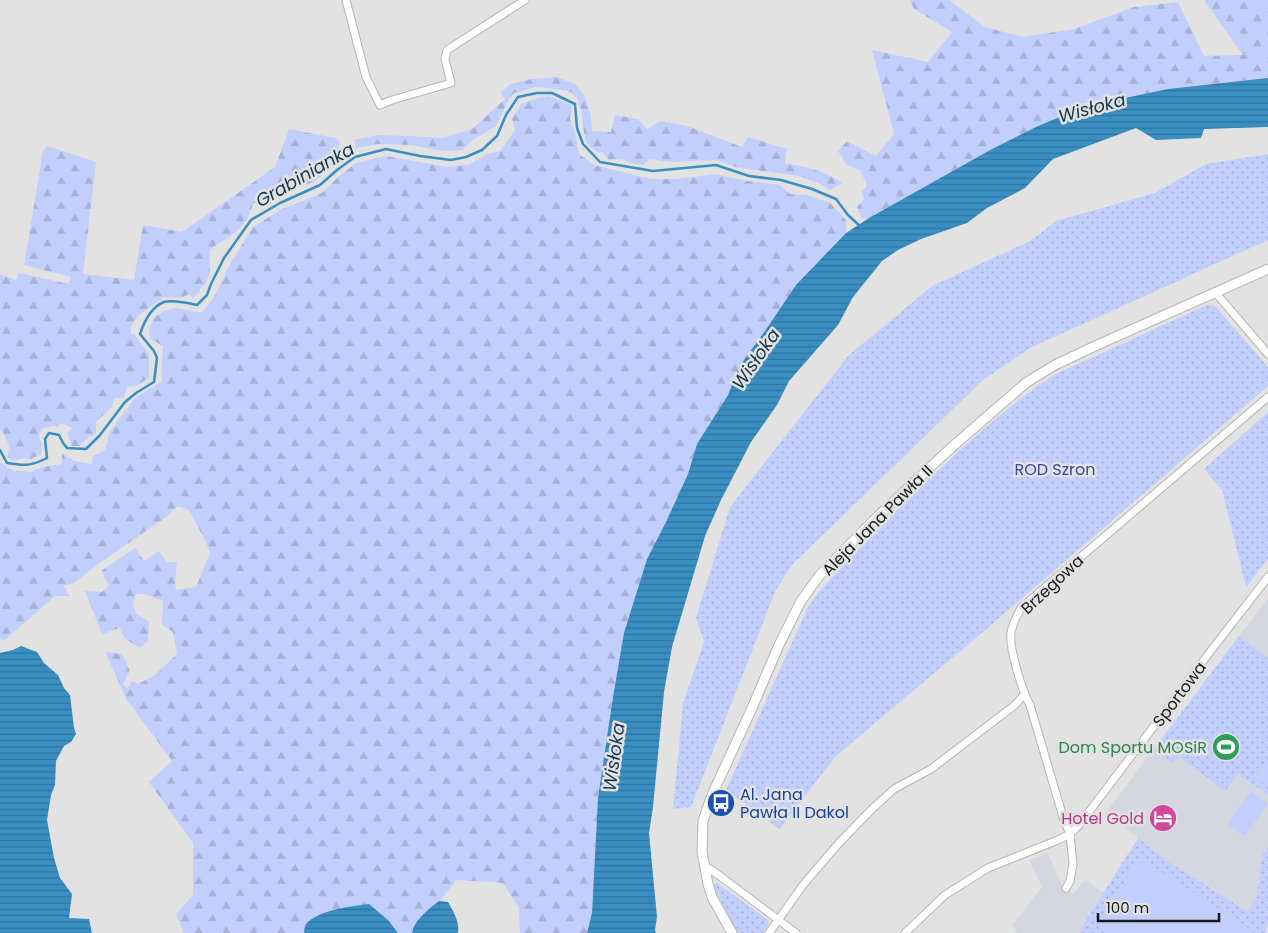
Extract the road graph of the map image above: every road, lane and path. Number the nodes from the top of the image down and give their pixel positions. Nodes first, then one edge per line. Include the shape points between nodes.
1 (346, 0) edge
2 (525, 0) edge
3 (1268, 270) edge
4 (1215, 292) junction
5 (1268, 354) edge
6 (1268, 397) edge
7 (1268, 577) edge
8 (1024, 695) junction
9 (1070, 834) junction
10 (704, 865) junction
11 (1066, 888) dead end
12 (778, 920) junction
13 (732, 933) edge
14 (769, 933) edge
15 (796, 933) edge
16 (905, 933) edge

1 - 2 street via 366,77 380,106 451,83 445,59 448,50
3 - 4 street, Aleja Jana Pawła II
4 - 5 street
4 - 10 street, Aleja Jana Pawła II via 1063,361 1027,382 952,446 819,576 801,600 779,645 712,795 704,821
6 - 8 street, Brzegowa via 1022,608 1010,634
7 - 9 street, Sportowa
8 - 9 street via 1030,705
8 - 12 street via 931,769 894,789 871,810 803,885
9 - 11 street via 1073,864
9 - 16 street, Sportowa via 988,868 944,895
10 - 12 street
10 - 13 street, Aleja Jana Pawła II via 712,897
12 - 14 street
12 - 15 street

